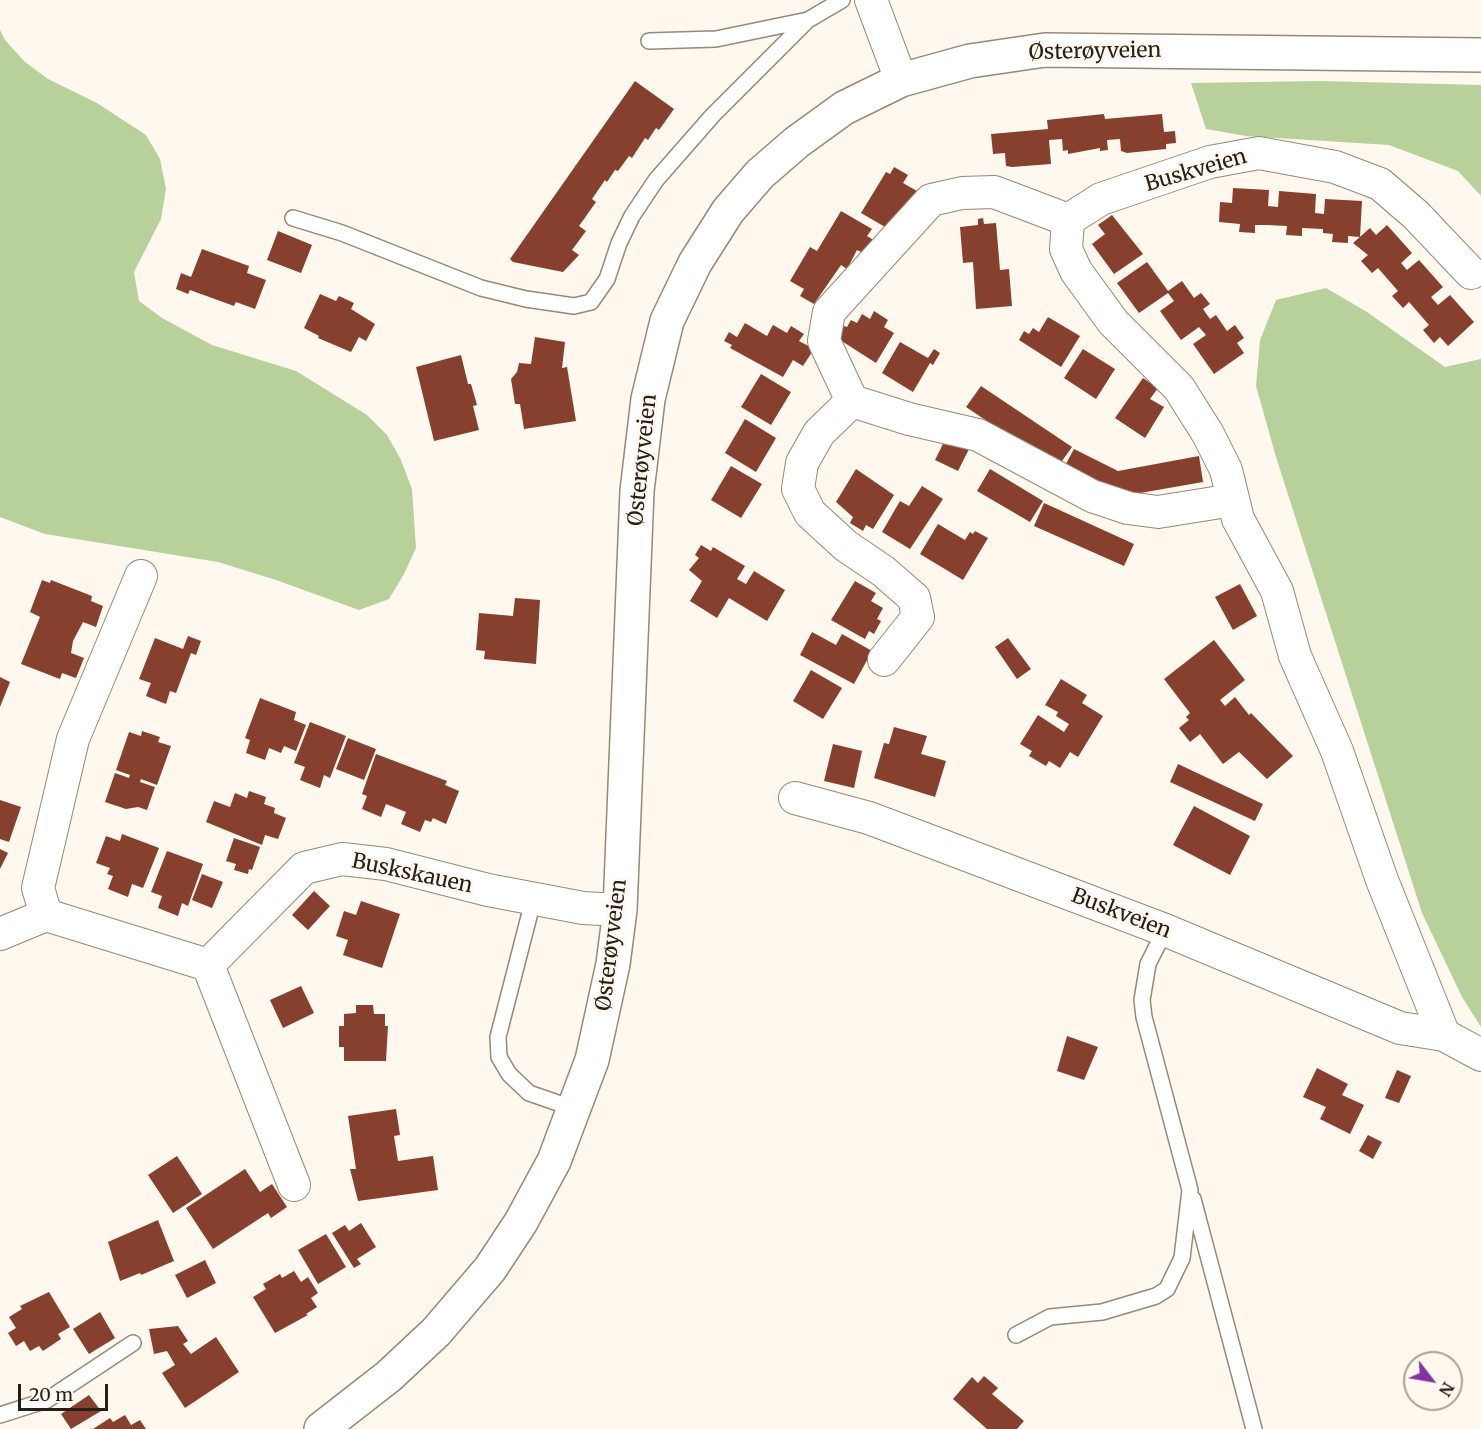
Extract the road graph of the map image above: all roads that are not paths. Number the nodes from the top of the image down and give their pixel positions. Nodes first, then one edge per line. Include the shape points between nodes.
1 (842, 0) edge
2 (871, 0) edge
3 (808, 20) junction
4 (649, 41) dead end
5 (1481, 55) edge
6 (901, 80) junction
7 (293, 218) dead end
8 (1068, 220) junction
9 (1471, 273) dead end
10 (852, 401) junction
11 (1233, 500) junction
12 (141, 576) dead end
13 (884, 660) dead end
14 (795, 798) dead end
15 (534, 897) junction
16 (620, 910) junction
17 (46, 915) junction
18 (1165, 930) junction
19 (0, 934) edge
20 (208, 964) junction
21 (1444, 1035) junction
22 (1481, 1055) edge
23 (575, 1109) junction
24 (294, 1185) dead end
25 (1190, 1190) junction
26 (1016, 1335) dead end
27 (133, 1342) dead end
28 (0, 1415) edge
29 (321, 1429) edge
30 (1254, 1429) edge

1 - 3 lane
2 - 6 street
3 - 4 lane via 716,39
3 - 7 lane via 713,115 656,180 632,216 607,279 591,302 574,306 481,288 342,233
5 - 6 main road, Østerøyveien via 1045,50 970,61
6 - 16 main road, Østerøyveien via 844,108 760,174 728,211 695,263 667,321 648,399 637,491
8 - 9 street, Buskveien via 1101,199 1210,162 1259,153 1335,167 1380,184 1416,215
8 - 10 street via 994,192 962,193 932,200 830,312 824,341
8 - 11 street via 1066,249 1076,271 1113,322 1179,388 1226,470
10 - 11 street via 978,435 1092,496 1128,508 1158,512
10 - 13 street via 819,433 802,463 798,489 810,513 914,598 918,617
11 - 21 street via 1242,527 1276,591 1295,656 1337,751 1382,880
12 - 17 street via 73,738 38,888
14 - 18 street, Buskveien via 869,818
15 - 16 street, Buskskauen via 583,908
15 - 20 street, Buskskauen via 488,890 386,864 342,859 304,868
15 - 23 lane via 498,1037 499,1057 509,1074 529,1093
16 - 23 main road, Østerøyveien via 603,1015
17 - 19 street
17 - 20 street
18 - 21 street, Buskveien via 1400,1028
18 - 25 lane via 1148,964 1142,1000
20 - 24 street
21 - 22 street, Buskveien
23 - 29 main road, Østerøyveien via 554,1161 490,1269 436,1332 397,1369
25 - 26 lane via 1183,1251 1167,1289 1120,1308 1050,1317
25 - 30 lane
27 - 28 lane via 47,1400

